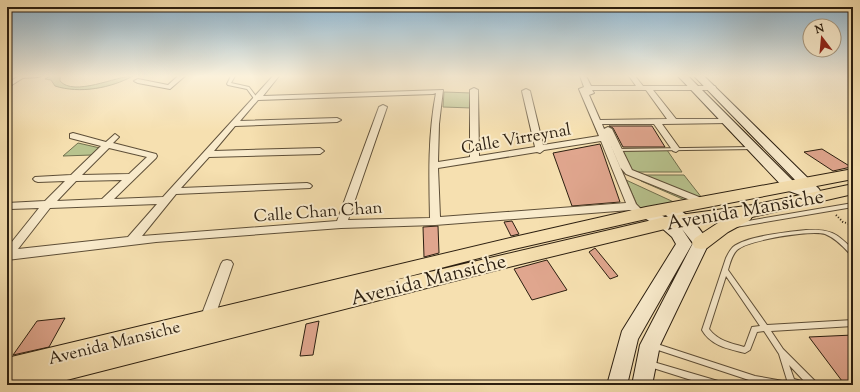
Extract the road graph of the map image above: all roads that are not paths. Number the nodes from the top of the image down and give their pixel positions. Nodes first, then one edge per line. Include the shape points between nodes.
1 (254, 94) edge
2 (260, 94) edge
3 (368, 94) edge
4 (436, 94) edge
5 (474, 94) edge
6 (527, 94) edge
7 (590, 94) edge
8 (650, 94) edge
9 (702, 94) edge
10 (718, 94) edge
11 (257, 98) junction
12 (383, 107) dead end
13 (337, 120) dead end
14 (728, 120) junction
15 (656, 121) junction
16 (672, 121) junction
17 (601, 122) junction
18 (235, 124) junction
19 (73, 136) dead end
20 (115, 137) dead end
21 (604, 138) junction
22 (107, 145) junction
23 (754, 148) junction
24 (676, 149) junction
25 (540, 150) junction
26 (617, 150) junction
27 (320, 151) dead end
28 (206, 154) junction
29 (475, 160) junction
30 (433, 166) junction
31 (853, 174) edge
32 (130, 177) junction
33 (38, 179) dead end
34 (72, 179) junction
35 (807, 184) junction
36 (307, 186) dead end
37 (792, 187) junction
38 (853, 189) edge
39 (173, 191) junction
40 (819, 197) junction
41 (165, 200) junction
42 (105, 202) junction
43 (705, 203) junction
44 (46, 205) junction
45 (853, 205) edge
46 (10, 206) dead end
47 (639, 210) junction
48 (753, 211) junction
49 (671, 218) junction
50 (435, 221) junction
51 (341, 224) junction
52 (722, 228) junction
53 (131, 241) junction
54 (702, 243) junction
55 (517, 250) junction
56 (853, 254) edge
57 (7, 256) edge
58 (227, 264) dead end
59 (725, 270) junction
60 (358, 289) junction
61 (207, 319) junction
62 (853, 323) edge
63 (765, 328) junction
64 (171, 336) junction
65 (639, 341) junction
66 (781, 351) junction
67 (635, 360) junction
68 (7, 369) edge
69 (7, 384) edge
70 (786, 384) edge
71 (617, 385) edge
72 (642, 385) edge
73 (718, 385) edge
74 (804, 385) edge
75 (813, 385) edge

1 - 11 lane
2 - 11 street
3 - 11 street
4 - 30 street
5 - 29 street
6 - 25 street
7 - 17 street
8 - 16 street
9 - 14 main road
10 - 35 main road
11 - 18 street
12 - 51 street
13 - 18 street
14 - 16 street
14 - 23 main road
15 - 16 street
15 - 17 street
15 - 24 street
17 - 21 street
17 - 26 street
18 - 28 street
19 - 22 street
20 - 22 street
21 - 25 street, Calle Virreynal
21 - 47 street
22 - 32 street via 152,156
22 - 34 street
23 - 24 lane
23 - 37 main road
24 - 26 lane
25 - 29 street, Calle Virreynal
26 - 43 street via 629,172
27 - 28 street
28 - 39 street
29 - 30 street, Calle Virreynal
30 - 50 street
31 - 35 highway, Avenida Mansiche
32 - 34 street
32 - 42 street
33 - 34 street
34 - 44 street
35 - 37 highway, Avenida Mansiche
35 - 40 main road
36 - 39 street
37 - 40 main road
37 - 43 highway, Avenida Mansiche
38 - 40 highway, Avenida Mansiche
39 - 41 street
40 - 48 highway, Avenida Mansiche
41 - 42 street
41 - 53 street
42 - 44 street
43 - 49 highway, Avenida Mansiche
44 - 46 street
44 - 57 street
45 - 52 lane
47 - 49 highway, Avenida Mansiche
47 - 50 street, Calle Chan Chan
47 - 55 highway, Avenida Mansiche
48 - 49 highway, Avenida Mansiche
48 - 52 highway
49 - 54 main road via 690,227
49 - 55 highway, Avenida Mansiche
49 - 65 main road via 684,244
50 - 51 street, Calle Chan Chan
51 - 53 street, Calle Chan Chan
52 - 54 highway
53 - 57 street, Calle Chan Chan
54 - 65 main road
55 - 60 highway, Avenida Mansiche
56 - 59 lane via 835,236 822,232 805,232 746,242 728,257
58 - 61 street
59 - 63 lane
59 - 63 lane via 705,330 711,339 745,350 748,348 754,328
60 - 61 highway, Avenida Mansiche
60 - 64 highway, Avenida Mansiche
61 - 64 highway, Avenida Mansiche
62 - 63 lane
63 - 66 lane
64 - 68 highway, Avenida Mansiche
64 - 69 highway, Avenida Mansiche
65 - 67 main road
65 - 70 lane via 755,378
66 - 70 lane
66 - 75 lane
67 - 71 main road
67 - 72 main road
67 - 73 lane
70 - 74 lane

